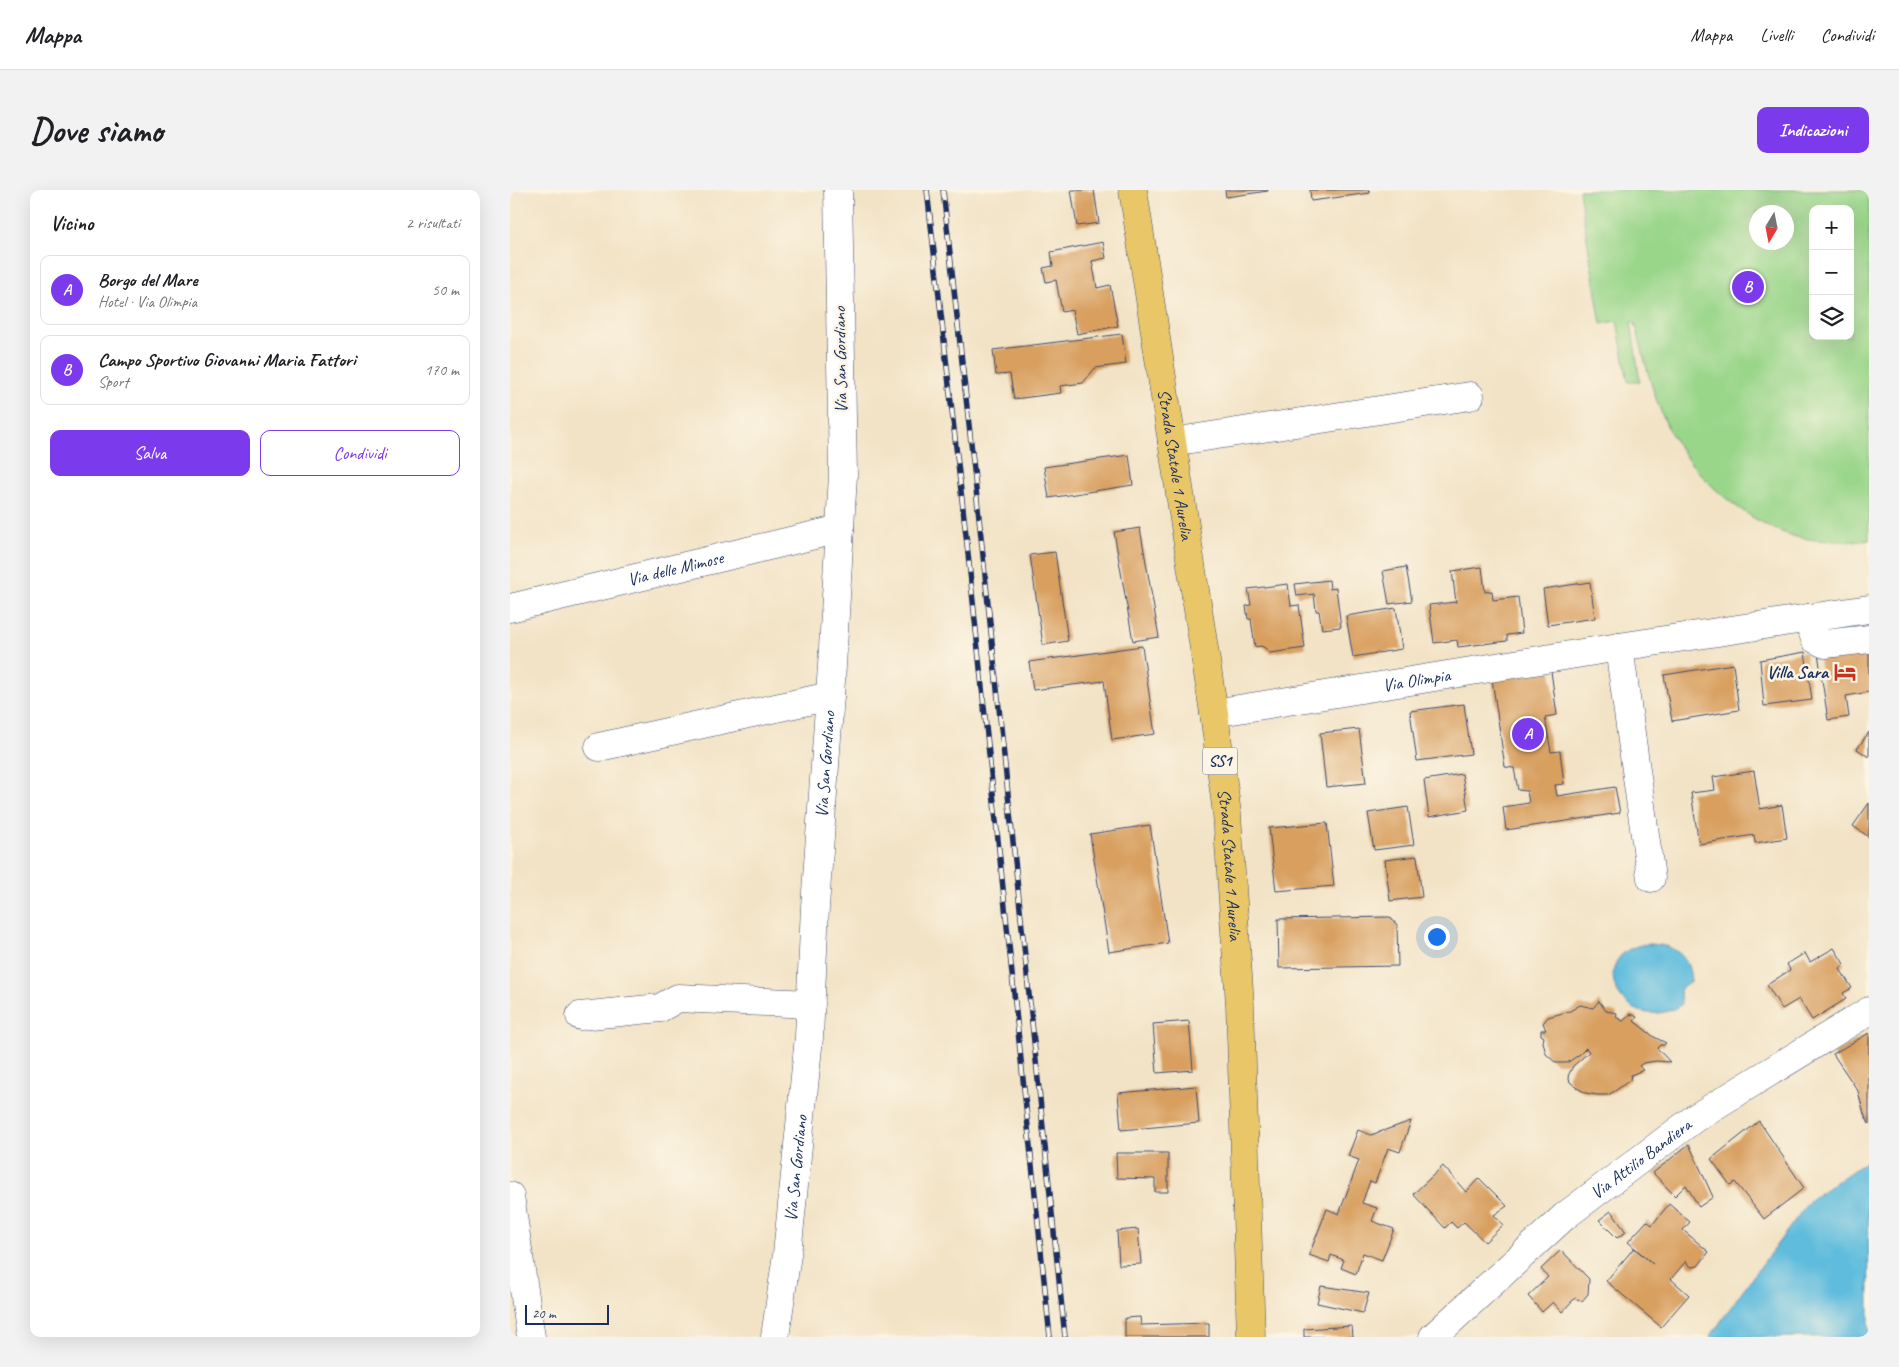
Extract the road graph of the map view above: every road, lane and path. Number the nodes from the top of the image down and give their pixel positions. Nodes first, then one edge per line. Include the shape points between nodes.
1 (838, 190) edge
2 (1133, 190) edge
3 (1470, 396) dead end
4 (1172, 442) junction
5 (840, 528) junction
6 (510, 608) edge
7 (1869, 609) edge
8 (1808, 618) junction
9 (1869, 639) edge
10 (1619, 647) junction
11 (830, 696) junction
12 (1214, 713) junction
13 (599, 747) dead end
14 (1651, 878) dead end
15 (810, 1004) junction
16 (1869, 1011) edge
17 (580, 1016) dead end
18 (510, 1196) edge
19 (532, 1337) edge
20 (775, 1337) edge
21 (1251, 1337) edge
22 (1434, 1337) edge

1 - 5 street, Via San Gordiano via 843,475
2 - 4 main road, Strada Statale 1 Aurelia / SS1
3 - 4 street
4 - 12 main road, Strada Statale 1 Aurelia / SS1
5 - 6 street, Via delle Mimose
5 - 11 street, Via San Gordiano
7 - 8 street, Via Olimpia
8 - 9 street via 1815,639 1825,644
8 - 10 street, Via Olimpia
10 - 12 street, Via Olimpia
10 - 14 street
11 - 13 street
11 - 15 street, Via San Gordiano
12 - 21 main road, Strada Statale 1 Aurelia / SS1 via 1227,814 1237,951
15 - 17 street via 678,998 660,1008
15 - 20 street, Via San Gordiano via 787,1254
16 - 22 street, Via Attilio Bandiera via 1680,1129 1565,1216
18 - 19 street

